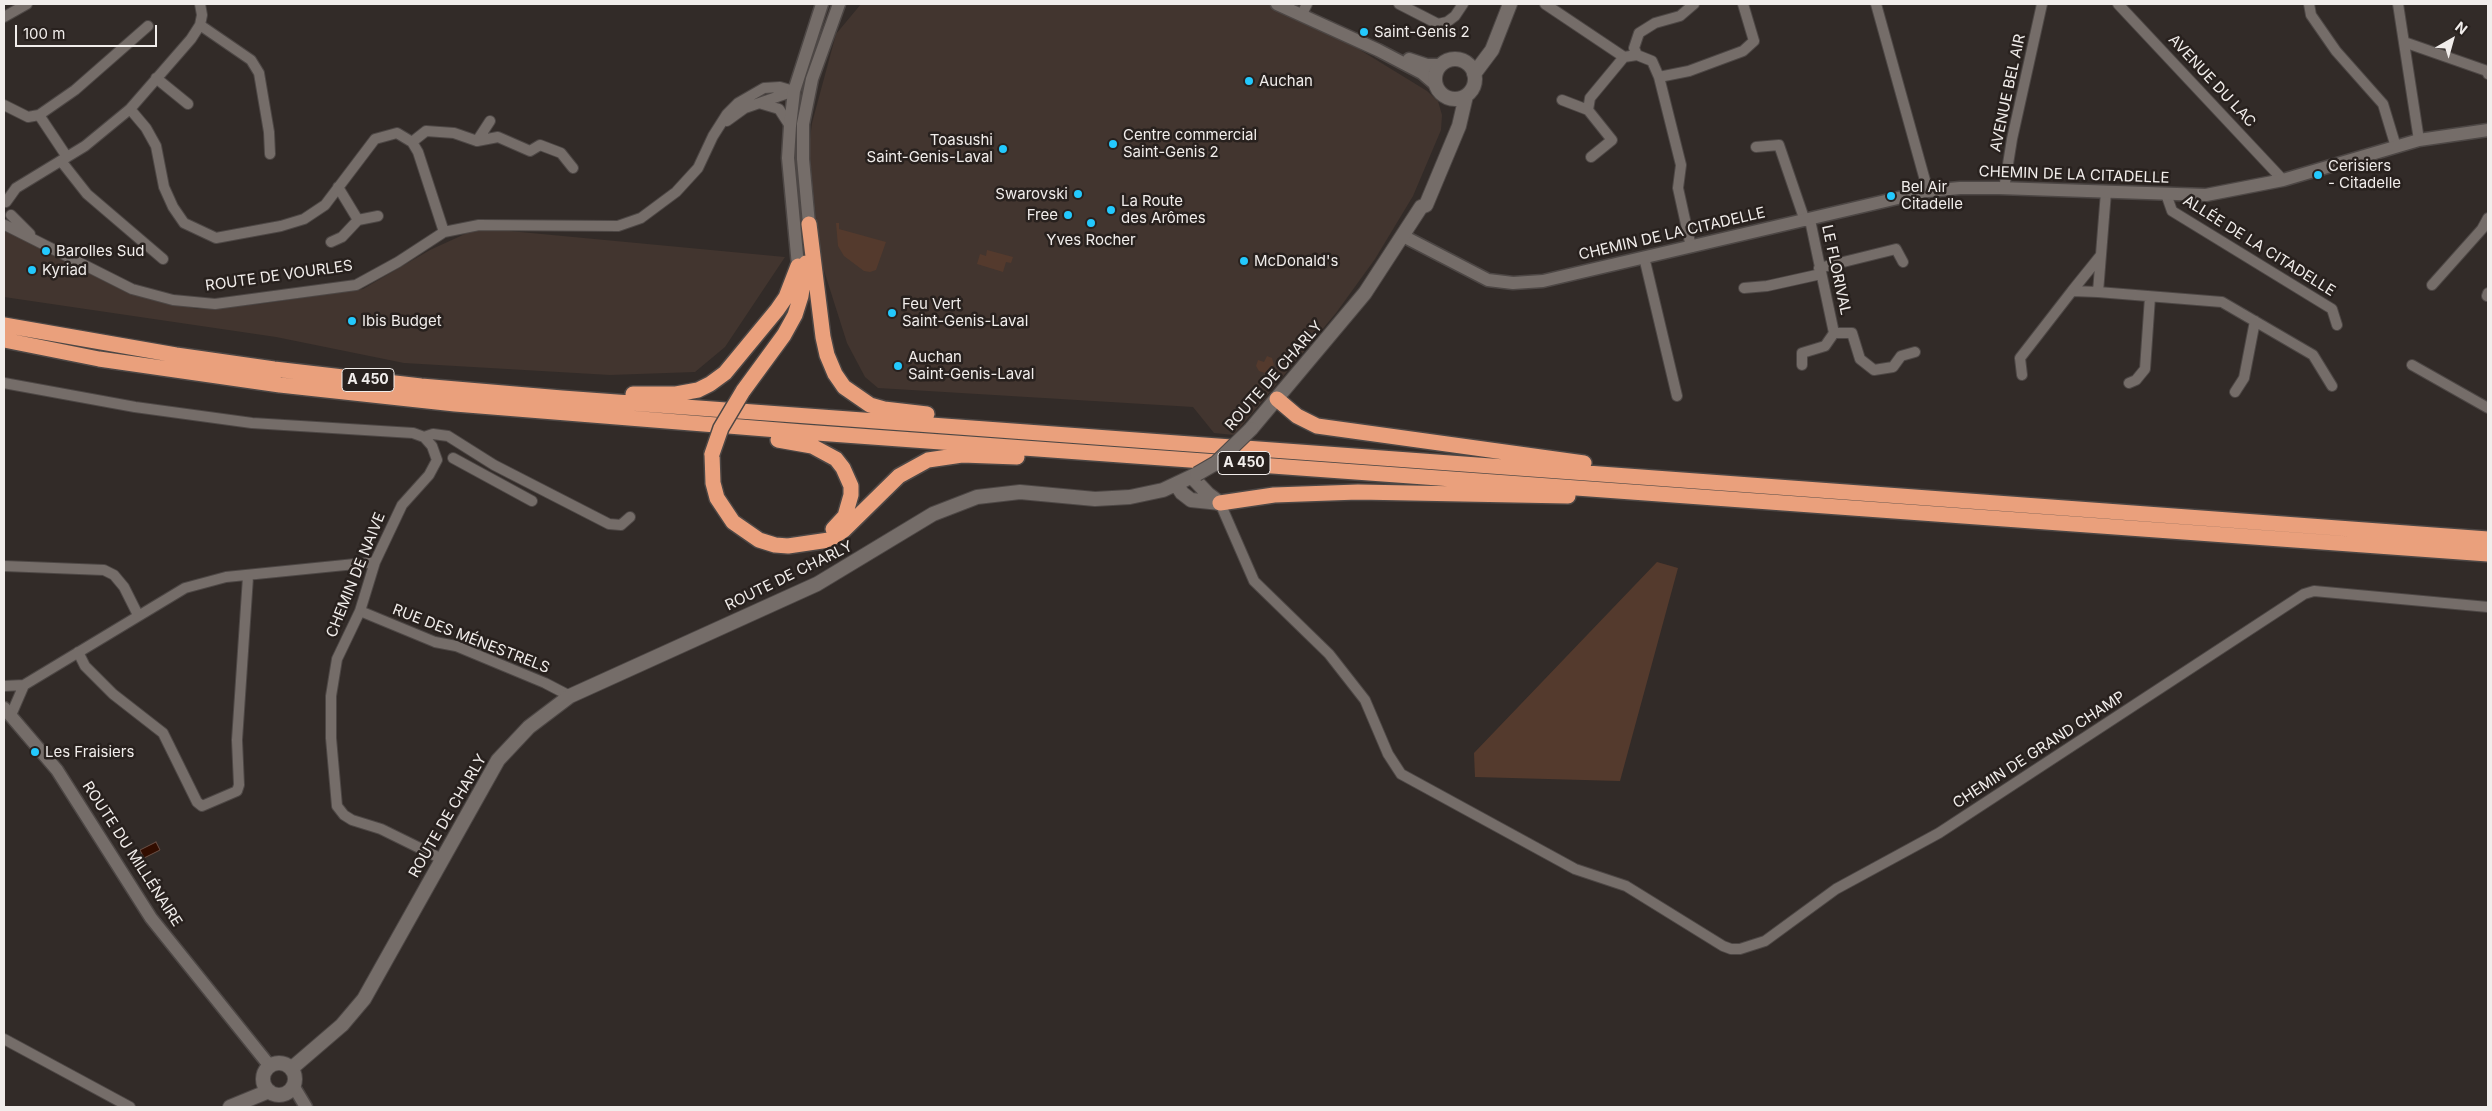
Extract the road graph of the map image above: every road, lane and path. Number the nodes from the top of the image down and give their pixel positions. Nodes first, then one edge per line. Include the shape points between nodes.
1 (27, 4) edge
2 (200, 4) edge
3 (822, 4) edge
4 (839, 4) edge
5 (1277, 4) edge
6 (1399, 4) edge
7 (1463, 4) edge
8 (1505, 4) edge
9 (1510, 4) edge
10 (1545, 4) edge
11 (1694, 4) edge
12 (1743, 4) edge
13 (1876, 4) edge
14 (2042, 4) edge
15 (2118, 4) edge
16 (2309, 4) edge
17 (2398, 4) edge
18 (1302, 7) edge
19 (4, 17) edge
20 (200, 25) junction
21 (148, 26) dead end
22 (830, 29) junction
23 (809, 41) junction
24 (2404, 42) junction
25 (1637, 55) junction
26 (1624, 57) junction
27 (1465, 62) junction
28 (1441, 65) junction
29 (1474, 74) junction
30 (2488, 74) edge
31 (156, 78) junction
32 (1659, 78) junction
33 (812, 79) junction
34 (1440, 90) junction
35 (794, 91) junction
36 (1466, 96) junction
37 (1562, 100) dead end
38 (758, 103) junction
39 (188, 104) dead end
40 (4, 105) edge
41 (130, 110) junction
42 (1588, 110) junction
43 (39, 115) junction
44 (490, 121) dead end
45 (803, 124) junction
46 (790, 126) junction
47 (718, 128) junction
48 (2488, 130) edge
49 (2419, 140) junction
50 (477, 141) junction
51 (412, 142) junction
52 (1756, 147) dead end
53 (2396, 147) junction
54 (270, 154) dead end
55 (1590, 157) dead end
56 (64, 159) junction
57 (574, 168) dead end
58 (2283, 180) junction
59 (338, 187) junction
60 (2004, 189) junction
61 (1928, 191) junction
62 (2106, 192) junction
63 (2166, 194) junction
64 (5, 201) edge
65 (1420, 207) junction
66 (11, 215) junction
67 (378, 216) dead end
68 (2488, 218) edge
69 (358, 220) junction
70 (1807, 220) junction
71 (809, 224) junction
72 (5, 226) edge
73 (2485, 230) edge
74 (444, 232) junction
75 (1403, 236) junction
76 (38, 242) junction
77 (331, 242) dead end
78 (1691, 247) junction
79 (2101, 254) junction
80 (1644, 257) junction
81 (163, 259) dead end
82 (1903, 262) dead end
83 (801, 271) junction
84 (1820, 271) junction
85 (2432, 285) dead end
86 (1744, 288) dead end
87 (2072, 291) junction
88 (2098, 292) junction
89 (2150, 297) junction
90 (2255, 321) junction
91 (4, 324) edge
92 (2337, 324) dead end
93 (1834, 333) junction
94 (4, 340) edge
95 (1916, 352) dead end
96 (1802, 365) dead end
97 (2412, 365) dead end
98 (2022, 375) dead end
99 (4, 383) edge
100 (2129, 383) dead end
101 (2332, 386) dead end
102 (2235, 392) dead end
103 (1677, 396) dead end
104 (562, 398) junction
105 (1277, 399) junction
106 (2488, 408) edge
107 (694, 423) junction
108 (1012, 430) junction
109 (424, 437) junction
110 (463, 448) junction
111 (1077, 451) junction
112 (453, 458) junction
113 (437, 460) junction
114 (1611, 474) junction
115 (1194, 476) junction
116 (1176, 484) junction
117 (1634, 492) junction
118 (532, 501) dead end
119 (1220, 503) junction
120 (630, 517) dead end
121 (2488, 539) edge
122 (821, 540) junction
123 (2488, 554) edge
124 (375, 562) junction
125 (4, 566) edge
126 (248, 577) junction
127 (2488, 607) edge
128 (360, 611) junction
129 (138, 615) junction
130 (78, 652) junction
131 (24, 685) junction
132 (4, 686) edge
133 (570, 696) junction
134 (7, 712) edge
135 (442, 860) junction
136 (4, 1039) edge
137 (269, 1065) junction
138 (292, 1068) junction
139 (294, 1087) junction
140 (266, 1088) junction
141 (130, 1107) edge
142 (230, 1107) edge
143 (306, 1107) edge

1 - 19 street
2 - 20 street
3 - 23 street
4 - 22 street
5 - 18 street
6 - 7 street via 1438,24 1455,16
8 - 27 main road via 1486,46
9 - 29 main road via 1492,50
10 - 26 street
11 - 25 street via 1680,16 1655,23 1639,33 1634,48
12 - 32 street via 1754,41 1749,46 1689,72
13 - 61 street
14 - 60 street, AVENUE BEL AIR
15 - 58 street, AVENUE DU LAC
16 - 53 street via 2312,15 2336,52 2383,104
17 - 24 street
18 - 28 street via 1416,62
18 - 34 street via 1432,80
20 - 31 street
20 - 54 street via 251,60 259,73
21 - 43 street via 75,90
22 - 23 street
22 - 33 street
23 - 35 street
24 - 30 street via 2487,70
24 - 49 street
25 - 26 street
25 - 32 street via 1652,61
26 - 42 street via 1590,98
27 - 28 main road via 1452,60
27 - 29 main road
28 - 34 main road via 1436,74
29 - 36 main road via 1474,86
31 - 39 street
31 - 41 street
32 - 78 street via 1681,165 1678,188
33 - 35 street
33 - 45 street
34 - 36 main road via 1455,99
34 - 65 main road, ROUTE DE CHARLY via 1451,110 1451,125 1419,200
35 - 38 street, ROUTE DE VOURLES
35 - 45 street via 803,106
35 - 46 street
35 - 47 street, ROUTE DE VOURLES via 780,87 764,88 738,103
36 - 65 main road, ROUTE DE CHARLY via 1459,126 1426,205
37 - 42 street
38 - 46 street via 779,109
38 - 47 street, ROUTE DE VOURLES via 745,108
40 - 43 street via 28,116
41 - 56 street
41 - 59 street via 156,146 164,187 173,207 184,223 216,238 304,219 325,205
42 - 55 street via 1612,140
43 - 56 street
44 - 50 street
45 - 71 street
46 - 83 street via 788,158
47 - 74 street, ROUTE DE VOURLES via 698,168 676,192 641,218 618,226 479,225
48 - 49 street, CHEMIN DE LA CITADELLE
49 - 53 street, CHEMIN DE LA CITADELLE
50 - 51 street via 454,133 426,131
50 - 57 street via 498,137 530,151 540,145 561,153
51 - 59 street via 398,134 375,138
51 - 74 street
52 - 70 street, LE FLORIVAL via 1779,145
53 - 58 street, CHEMIN DE LA CITADELLE
56 - 64 street via 16,188
56 - 81 street via 87,194
58 - 63 street, CHEMIN DE LA CITADELLE via 2206,195
59 - 69 street
60 - 61 street, CHEMIN DE LA CITADELLE
60 - 62 street, CHEMIN DE LA CITADELLE
61 - 70 street, CHEMIN DE LA CITADELLE
62 - 63 street, CHEMIN DE LA CITADELLE
62 - 79 street
63 - 92 street, ALLÉE DE LA CITADELLE via 2172,211 2332,309
64 - 66 street
65 - 75 main road, ROUTE DE CHARLY
66 - 72 street
66 - 76 street, ROUTE DE VOURLES
67 - 69 street
68 - 73 street
69 - 77 street via 342,237
70 - 78 street, CHEMIN DE LA CITADELLE
70 - 84 street, LE FLORIVAL
71 - 83 highway
71 - 108 highway via 827,355 844,387 870,405 884,409 998,422
72 - 76 street, ROUTE DE VOURLES
73 - 85 street
74 - 76 street, ROUTE DE VOURLES via 356,285 215,304 173,300 139,291
75 - 80 street, CHEMIN DE LA CITADELLE via 1488,280 1513,283 1543,281
75 - 105 main road, ROUTE DE CHARLY via 1365,293
78 - 80 street, CHEMIN DE LA CITADELLE
79 - 87 street
79 - 88 street
80 - 103 street
82 - 84 street via 1896,249
83 - 104 highway via 777,310 725,373 710,384 676,394 578,391
83 - 122 highway, bridge via 795,315 721,428 712,454 712,482 717,498 733,522 760,540 775,545
84 - 86 street via 1767,286
84 - 93 street, LE FLORIVAL
87 - 88 street
87 - 98 street via 2020,358
88 - 89 street
89 - 90 street via 2222,302
89 - 100 street via 2144,368 2136,380
90 - 101 street via 2313,355
90 - 102 street via 2244,378
91 - 104 highway, A 450 via 274,369
93 - 95 street via 1852,333 1860,359 1874,370 1893,367 1901,356
93 - 96 street, LE FLORIVAL via 1825,346 1802,354
94 - 107 highway, A 450 via 99,359 280,386
97 - 106 street
99 - 109 street via 135,407 252,423 413,433
104 - 108 highway, A 450
105 - 114 highway via 1297,416 1317,426 1598,466
105 - 115 main road, ROUTE DE CHARLY, bridge via 1216,463
107 - 111 highway, A 450
107 - 122 highway via 701,432 796,442 812,446 836,459 848,476 850,500 838,526
108 - 114 highway, A 450
109 - 110 street via 433,434 448,436
109 - 113 street via 432,446
110 - 112 street
110 - 120 street via 609,524 622,525
111 - 117 highway, A 450
111 - 122 highway via 1064,458 962,455 928,460 898,476 844,530 829,540
112 - 113 street
112 - 118 street
113 - 124 street, CHEMIN DE NAIVE via 429,475 402,504
114 - 121 highway, A 450
115 - 116 main road, ROUTE DE CHARLY
115 - 119 main road
116 - 119 main road via 1191,500
116 - 133 main road, ROUTE DE CHARLY via 1130,497 1095,499 1020,492 977,497 933,514 817,584
117 - 119 highway via 1622,500 1367,492 1274,494
117 - 123 highway, A 450
119 - 127 street, CHEMIN DE GRAND CHAMP via 1254,581 1329,654 1365,700 1390,759 1401,774 1575,869 1626,886 1723,946 1740,949 1765,941 1836,889 1939,833 2304,594 2314,592
124 - 126 street
124 - 128 street, CHEMIN DE NAIVE
125 - 129 street via 104,570 114,575 124,587
126 - 129 street via 226,577 185,588
126 - 130 street via 237,740 237,791 202,806 196,802 163,733 113,694 85,666
128 - 133 street, RUE DES MÉNESTRELS via 435,642 456,646
128 - 135 street, CHEMIN DE NAIVE via 337,659 332,696 331,738 337,806 352,820 380,828
129 - 130 street
130 - 131 street
131 - 132 street
131 - 134 street
133 - 135 main road, ROUTE DE CHARLY via 529,726 498,760
134 - 137 street, ROUTE DU MILLÉNAIRE via 57,770 150,918
135 - 138 main road, ROUTE DE CHARLY via 364,1000 342,1025
136 - 141 street
137 - 138 main road via 279,1062
137 - 140 main road via 263,1074
138 - 139 main road via 296,1077
139 - 140 main road via 285,1094 274,1094
139 - 143 street
140 - 142 main road

